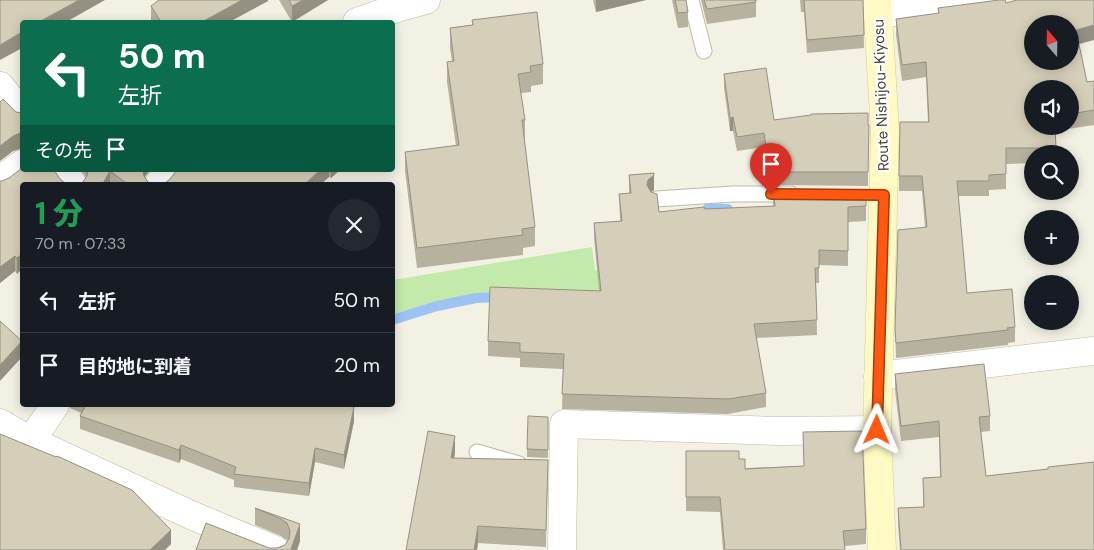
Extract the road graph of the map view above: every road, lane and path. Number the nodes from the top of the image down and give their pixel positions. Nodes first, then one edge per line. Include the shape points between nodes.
1 (692, 0) edge
2 (985, 0) edge
3 (407, 2) edge
4 (878, 7) edge
5 (362, 20) edge
6 (704, 51) dead end
7 (0, 86) edge
8 (20, 111) edge
9 (20, 166) edge
10 (0, 181) edge
11 (809, 194) edge
12 (656, 199) edge
13 (1094, 351) edge
14 (878, 376) junction
15 (54, 407) edge
16 (0, 423) edge
17 (877, 430) junction
18 (32, 441) junction
19 (477, 452) dead end
20 (548, 467) junction
21 (275, 550) edge
22 (562, 550) edge
23 (882, 550) edge

1 - 6 lane
2 - 4 street
3 - 5 street
4 - 14 main road, Route Nishijou-Kiyosu via 885,131 874,195
7 - 8 street
9 - 10 street
11 - 12 lane
13 - 14 street
14 - 17 main road, Route Nishijou-Kiyosu
15 - 18 street
16 - 18 street
17 - 20 street via 778,431 564,424
17 - 23 main road, Route Nishijou-Kiyosu
18 - 21 street
19 - 20 lane via 525,466
20 - 22 street

